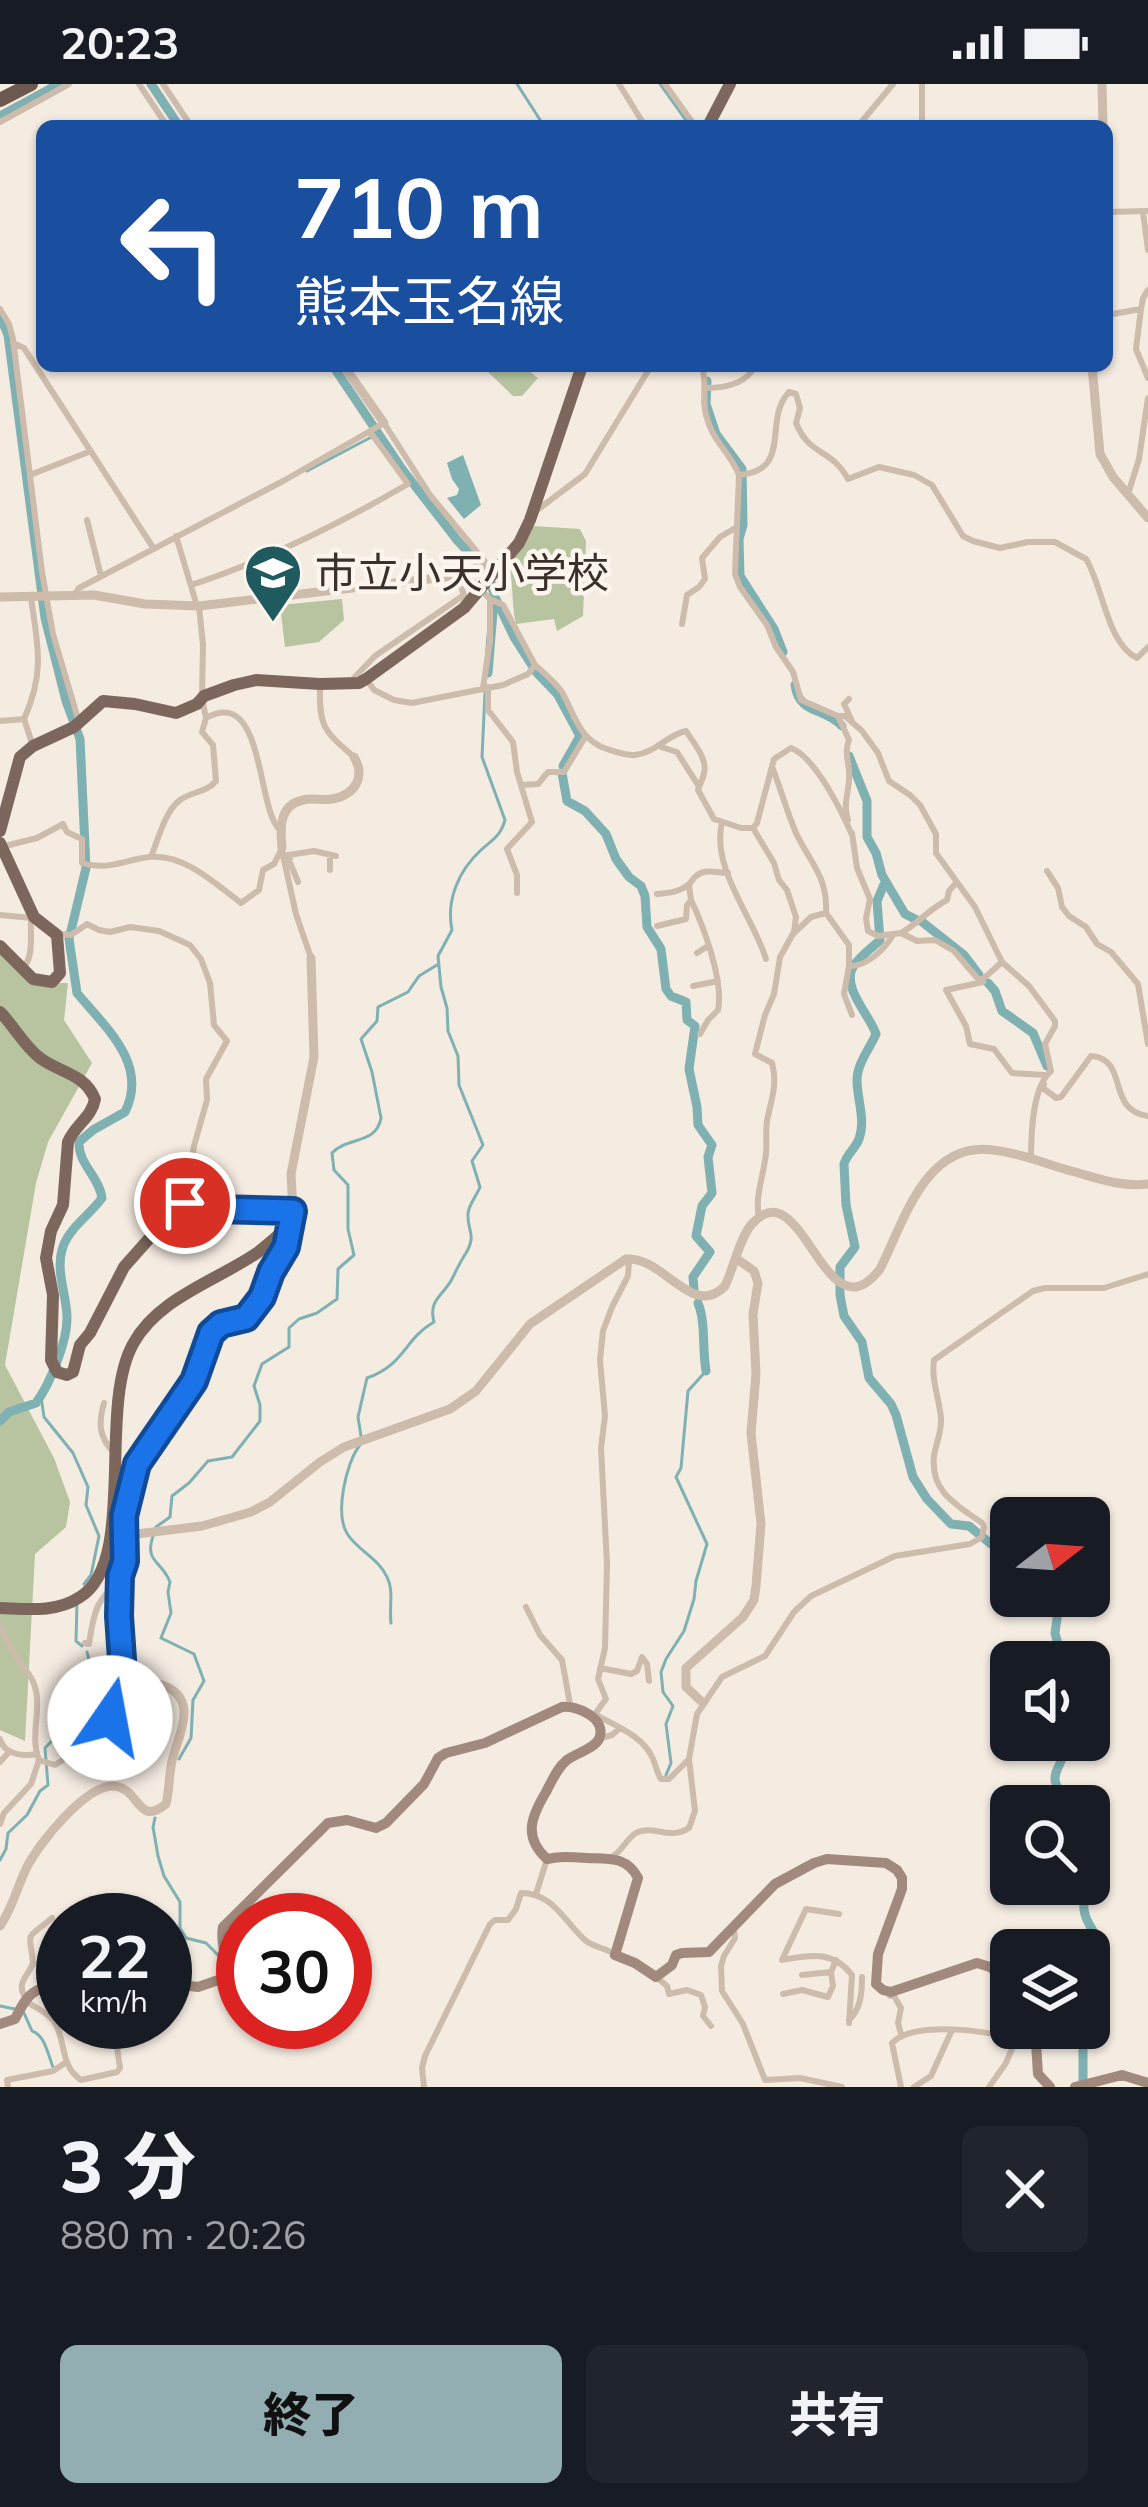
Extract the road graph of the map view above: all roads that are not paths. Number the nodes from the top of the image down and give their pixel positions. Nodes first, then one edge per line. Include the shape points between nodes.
1 (31, 84) edge
2 (69, 84) edge
3 (139, 84) edge
4 (163, 84) edge
5 (619, 84) edge
6 (665, 84) edge
7 (730, 84) edge
8 (893, 84) edge
9 (922, 84) edge
10 (1102, 84) edge
11 (16, 91) edge
12 (0, 100) edge
13 (24, 108) junction
14 (163, 120) edge
15 (187, 120) edge
16 (641, 120) edge
17 (691, 120) edge
18 (711, 120) edge
19 (863, 120) edge
20 (922, 120) edge
21 (1103, 120) edge
22 (0, 122) edge
23 (1113, 212) edge
24 (1146, 212) edge
25 (1148, 250) edge
26 (1148, 290) edge
27 (0, 309) edge
28 (1141, 309) junction
29 (1113, 314) edge
30 (9, 342) junction
31 (36, 366) edge
32 (40, 372) edge
33 (348, 372) edge
34 (580, 372) edge
35 (647, 372) edge
36 (703, 372) edge
37 (752, 372) edge
38 (1092, 372) edge
39 (1148, 379) edge
40 (707, 388) junction
41 (1148, 398) edge
42 (382, 424) junction
43 (372, 432) junction
44 (91, 451) junction
45 (30, 475) junction
46 (740, 475) junction
47 (1127, 494) junction
48 (532, 512) junction
49 (1148, 518) edge
50 (87, 520) dead end
51 (739, 526) junction
52 (176, 536) junction
53 (154, 549) junction
54 (101, 576) junction
55 (458, 577) junction
56 (489, 582) junction
57 (191, 585) junction
58 (74, 594) junction
59 (40, 595) junction
60 (0, 597) edge
61 (198, 606) junction
62 (682, 624) dead end
63 (1148, 647) edge
64 (534, 667) junction
65 (366, 679) junction
66 (350, 682) junction
67 (320, 684) junction
68 (486, 687) junction
69 (202, 698) junction
70 (849, 700) dead end
71 (838, 716) junction
72 (206, 718) junction
73 (24, 719) junction
74 (0, 721) edge
75 (80, 722) junction
76 (854, 724) junction
77 (585, 737) junction
78 (33, 746) junction
79 (658, 747) junction
80 (354, 757) joint
81 (772, 766) junction
82 (521, 784) junction
83 (698, 785) junction
84 (722, 822) junction
85 (753, 828) junction
86 (280, 830) junction
87 (0, 831) edge
88 (852, 835) junction
89 (1, 845) edge
90 (282, 852) junction
91 (294, 852) junction
92 (151, 857) junction
93 (330, 870) dead end
94 (1047, 871) dead end
95 (728, 873) junction
96 (298, 882) dead end
97 (956, 883) junction
98 (689, 884) junction
99 (518, 893) dead end
100 (657, 894) dead end
101 (691, 900) junction
102 (826, 913) junction
103 (0, 915) edge
104 (32, 918) junction
105 (657, 926) dead end
106 (793, 934) junction
107 (897, 934) junction
108 (64, 935) junction
109 (0, 946) edge
110 (708, 946) junction
111 (698, 953) dead end
112 (311, 958) joint
113 (766, 958) dead end
114 (1002, 962) junction
115 (852, 966) junction
116 (22, 968) junction
117 (983, 979) junction
118 (718, 981) junction
119 (693, 986) dead end
120 (0, 1012) edge
121 (852, 1015) dead end
122 (700, 1034) dead end
123 (1148, 1044) edge
124 (1045, 1075) junction
125 (1148, 1117) edge
126 (1031, 1160) junction
127 (1148, 1184) edge
128 (185, 1203) junction
129 (292, 1217) junction
130 (759, 1218) junction
131 (629, 1258) junction
132 (737, 1259) junction
133 (1148, 1274) edge
134 (104, 1403) dead end
135 (114, 1454) junction
136 (118, 1532) junction
137 (120, 1576) junction
138 (526, 1607) dead end
139 (0, 1608) edge
140 (0, 1626) edge
141 (85, 1643) dead end
142 (600, 1668) junction
143 (123, 1674) junction
144 (649, 1681) dead end
145 (703, 1703) junction
146 (570, 1706) junction
147 (591, 1714) junction
148 (620, 1728) junction
149 (0, 1739) edge
150 (598, 1739) junction
151 (9, 1752) junction
152 (689, 1759) junction
153 (42, 1760) junction
154 (0, 1762) edge
155 (0, 1823) edge
156 (547, 1859) junction
157 (618, 1860) junction
158 (536, 1894) junction
159 (839, 1914) dead end
160 (0, 1926) edge
161 (731, 1928) junction
162 (36, 1931) edge
163 (615, 1955) junction
164 (836, 1960) junction
165 (990, 1967) edge
166 (831, 1972) junction
167 (802, 1975) dead end
168 (656, 1977) junction
169 (862, 1977) dead end
170 (192, 1987) edge
171 (36, 1990) edge
172 (783, 1994) dead end
173 (890, 1996) dead end
174 (24, 1998) junction
175 (0, 2024) edge
176 (711, 2026) dead end
177 (952, 2030) junction
178 (990, 2033) edge
179 (902, 2035) junction
180 (116, 2049) edge
181 (1012, 2049) edge
182 (1037, 2049) edge
183 (65, 2063) junction
184 (1148, 2083) edge
185 (1081, 2085) edge
186 (8, 2087) edge
187 (424, 2087) edge
188 (842, 2087) edge
189 (901, 2087) edge
190 (914, 2087) edge
191 (989, 2087) edge
192 (1050, 2087) edge

1 - 11 highway
2 - 13 street
3 - 14 street
4 - 15 street
5 - 16 street
6 - 17 street
7 - 18 main road
8 - 19 street
9 - 20 street
10 - 21 street
11 - 12 highway
11 - 13 street
13 - 22 street
23 - 24 street
24 - 25 street
26 - 28 street
27 - 30 street
28 - 29 street
28 - 39 street via 1136,350
30 - 31 street
30 - 45 street
32 - 44 street
33 - 42 street
34 - 48 main road
35 - 48 street via 585,474
36 - 40 street
37 - 40 street
38 - 47 street via 1098,446
40 - 46 street via 704,410
41 - 47 street
42 - 43 street
42 - 56 street
43 - 52 street
43 - 57 street via 408,484 291,546
44 - 45 street
44 - 53 street
45 - 59 street
46 - 51 street
46 - 63 street via 772,460 782,400 796,394 806,443 848,478 879,466 914,475 932,484 973,542 1055,542 1086,559 1128,655 1137,658
47 - 49 street
48 - 56 main road
50 - 54 street
51 - 62 street via 702,558 705,579 687,595
51 - 71 street via 740,587 793,672 801,700
52 - 53 street
52 - 57 street
53 - 54 street
54 - 58 street
55 - 56 street
55 - 56 street
55 - 61 street
55 - 66 street via 464,595
56 - 64 street
56 - 65 main road
56 - 68 street
57 - 61 street
58 - 59 street
58 - 61 street
59 - 60 street
59 - 73 street via 38,673
59 - 75 street
61 - 69 street
64 - 68 street
64 - 77 street via 560,688
65 - 66 main road
65 - 68 street via 405,703
66 - 67 main road
67 - 69 main road via 256,680
67 - 80 street via 320,722
68 - 82 street via 488,710 513,742
69 - 72 street
69 - 75 main road via 176,712 103,701
70 - 76 street
71 - 76 street
71 - 88 street via 849,740 844,799
72 - 86 street via 227,712 244,725
72 - 92 street via 202,732 213,745 217,781 174,805
73 - 74 street
73 - 78 street
75 - 78 main road
76 - 97 street via 889,781 920,805
77 - 79 street via 632,756
77 - 82 street via 564,772
78 - 87 main road via 20,757
79 - 83 street via 677,752
79 - 83 street via 686,731 706,770
80 - 86 street via 356,786 333,799 297,802
81 - 85 street
81 - 88 street via 785,749 806,756
81 - 102 street via 822,880
82 - 99 street via 532,822 507,849
83 - 84 street via 709,814
84 - 85 street
84 - 95 street
85 - 106 street via 793,905
86 - 90 street
88 - 107 street via 870,899 866,927 873,935
89 - 92 street via 63,824 82,839 86,865
89 - 104 main road
90 - 91 street
90 - 92 street via 241,903 182,860
90 - 112 street
91 - 93 street via 333,856
91 - 96 street
94 - 123 street via 1069,916 1138,984
95 - 98 street via 699,873
95 - 113 street
97 - 107 street via 947,900
97 - 114 street
98 - 100 street
98 - 101 street
101 - 105 street via 686,919
101 - 110 street
102 - 106 street
102 - 115 street via 850,945
103 - 104 street
104 - 108 main road
104 - 116 street
106 - 130 street via 755,1054 775,1075
107 - 115 street
107 - 117 street via 935,940
108 - 116 main road via 58,978 41,982
108 - 128 street via 87,924 159,931 201,959 214,1025 226,1041 206,1079
109 - 116 main road
110 - 111 street
110 - 118 street
112 - 129 street via 314,1057 291,1174
114 - 117 street
114 - 124 street via 1055,1021
115 - 121 street via 844,994
117 - 124 street via 946,990 970,1044 994,1049 1012,1073
118 - 119 street
118 - 122 street via 718,1010
120 - 128 main road via 38,1057 77,1077 95,1099 68,1142 63,1205 46,1258 54,1367 62,1374 73,1372 124,1267
124 - 125 street via 1043,1088 1056,1098 1091,1056 1105,1058 1126,1101
124 - 126 street
126 - 127 street via 1113,1184
126 - 130 street via 977,1149 942,1163 873,1278 861,1284 840,1283 790,1218
128 - 129 main road
129 - 135 main road via 259,1251 170,1305 138,1336 119,1377
129 - 136 street via 262,1297 246,1318 211,1333 194,1381 141,1455
130 - 132 street
131 - 132 street via 650,1262 701,1298 718,1294
131 - 136 street via 530,1324 476,1391 439,1414 353,1442 261,1508 161,1533
131 - 142 street via 600,1360 607,1564
132 - 145 street via 758,1283 751,1433 761,1543 750,1608 686,1668 686,1687
133 - 145 street via 1104,1288 1033,1291 934,1360 936,1478 947,1499 982,1523 983,1534 970,1544 895,1556 804,1600 765,1656 728,1672
134 - 135 street via 102,1440
135 - 136 main road
136 - 137 street, bridge via 125,1549
136 - 139 main road via 83,1596 33,1610
137 - 141 street
137 - 143 street
138 - 146 street via 562,1660
140 - 153 street via 33,1679
142 - 144 street via 631,1674 642,1657
142 - 147 street via 606,1699
143 - 153 street via 104,1727 60,1762
143 - 160 street via 167,1687 183,1707 166,1804 149,1812 116,1786 89,1796 30,1861
145 - 152 street
146 - 147 main road
146 - 170 main road via 438,1758 424,1784 376,1828 328,1823 223,1927 224,1978
147 - 148 street
147 - 150 main road
148 - 150 street
148 - 152 street via 652,1756 661,1778
149 - 151 street
150 - 156 main road via 559,1769 532,1817 533,1842
151 - 153 street
151 - 154 street
152 - 157 street via 689,1828 635,1833
153 - 155 street
156 - 157 main road
156 - 158 street
157 - 163 main road via 638,1878
158 - 163 street via 590,1944
158 - 187 street via 521,1893 508,1920 490,1924 425,2056
159 - 164 street via 806,1909 782,1960 820,1953
161 - 165 main road via 775,1884 814,1862 886,1863 902,1888 878,1954 874,1979 883,1990 963,1966
161 - 168 main road via 709,1952 682,1952
161 - 188 street via 722,1991 765,2080
162 - 174 street
163 - 168 main road
164 - 166 street
164 - 169 street via 852,1975 849,2022
166 - 167 street
166 - 172 street via 828,1997
168 - 176 street via 669,1994 701,1995
171 - 174 main road
173 - 179 street via 901,2008
174 - 175 main road via 15,2019
174 - 183 street via 53,2019
177 - 178 street
177 - 179 street
177 - 190 street via 931,2076
179 - 189 street via 892,2043
180 - 183 street via 117,2072 81,2080
181 - 191 street
182 - 192 main road via 1038,2074
183 - 186 street via 7,2080
184 - 185 main road via 1122,2075

